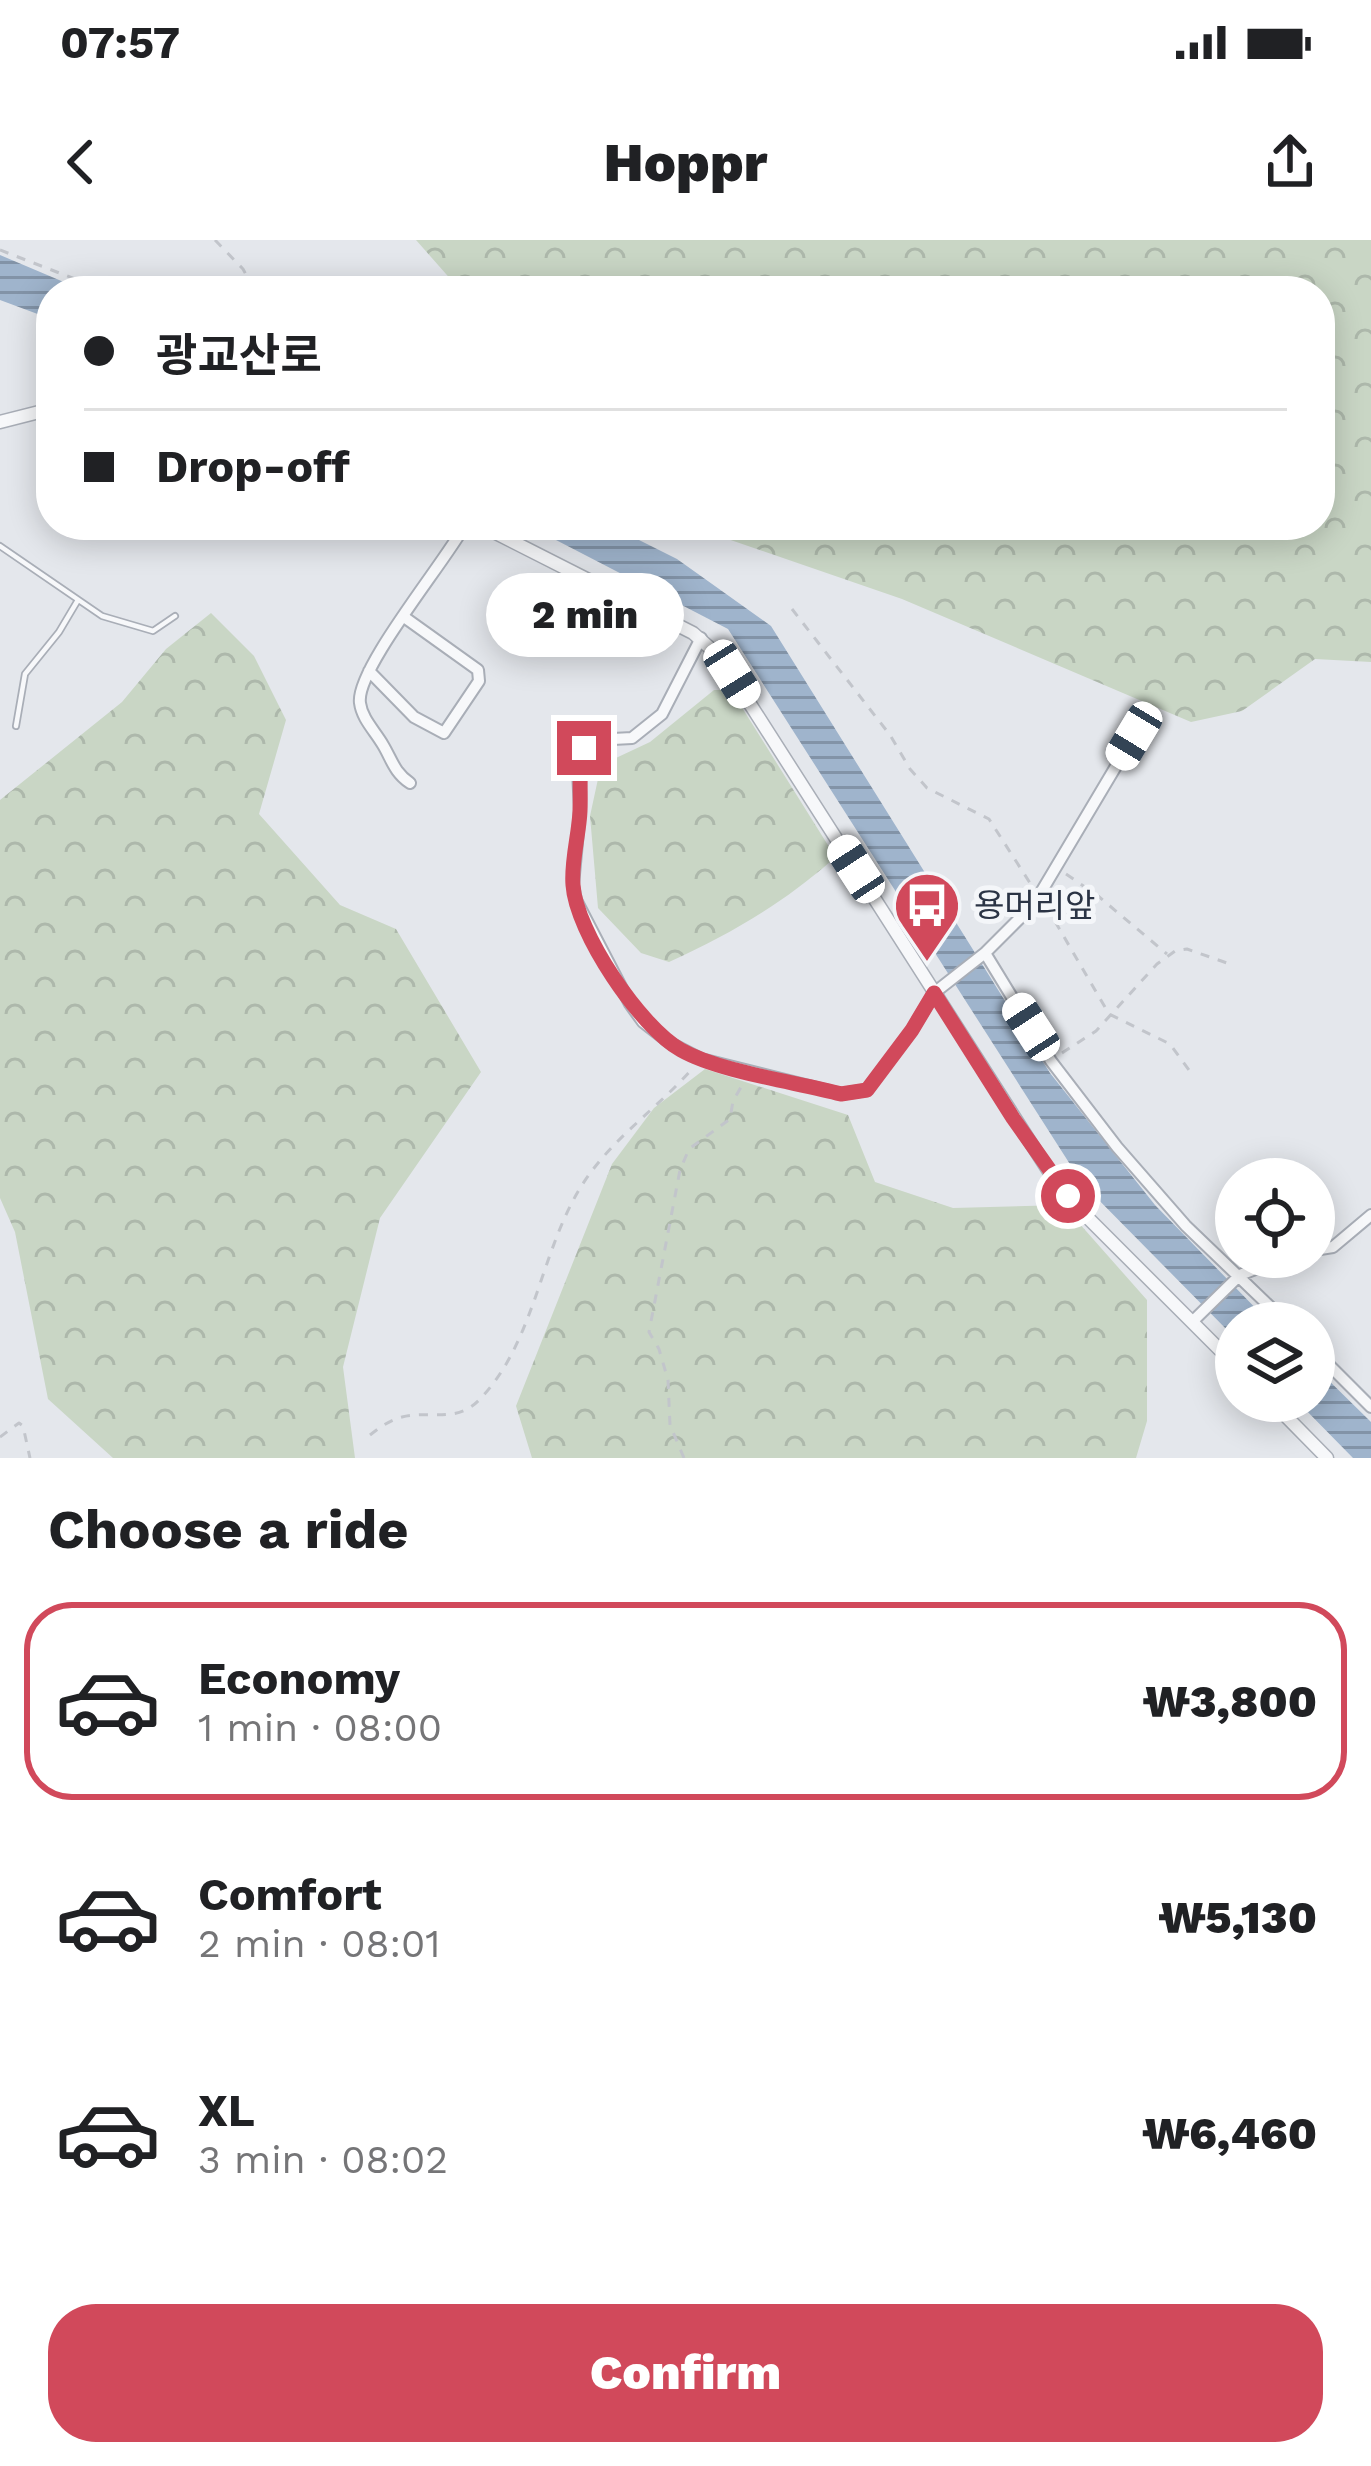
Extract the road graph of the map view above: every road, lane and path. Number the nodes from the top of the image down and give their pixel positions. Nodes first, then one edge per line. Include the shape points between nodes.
1 (214, 240) edge
2 (0, 250) edge
3 (67, 276) edge
4 (247, 276) edge
5 (36, 414) edge
6 (0, 422) edge
7 (455, 540) edge
8 (509, 540) edge
9 (0, 546) edge
10 (79, 600) junction
11 (792, 609) dead end
12 (176, 616) dead end
13 (404, 617) junction
14 (701, 638) junction
15 (369, 671) junction
16 (16, 726) dead end
17 (1134, 736) dead end
18 (410, 783) dead end
19 (1055, 867) junction
20 (1039, 894) junction
21 (982, 955) junction
22 (1168, 956) junction
23 (1227, 963) dead end
24 (939, 989) junction
25 (1109, 1015) junction
26 (701, 1058) junction
27 (1051, 1061) junction
28 (1189, 1070) dead end
29 (749, 1071) junction
30 (1371, 1214) edge
31 (1335, 1246) edge
32 (1215, 1253) edge
33 (1236, 1278) edge
34 (1240, 1278) edge
35 (1265, 1302) edge
36 (1197, 1317) junction
37 (1215, 1340) edge
38 (1335, 1371) edge
39 (1371, 1407) edge
40 (1291, 1422) edge
41 (370, 1435) dead end
42 (0, 1437) edge
43 (30, 1458) edge
44 (684, 1458) edge
45 (1327, 1458) edge

1 - 4 path
2 - 3 path
5 - 6 street
7 - 13 street
8 - 14 street
9 - 10 lane
10 - 12 lane via 140,631
10 - 16 lane via 25,674
11 - 20 path via 910,769 927,788 989,819
13 - 15 street
13 - 15 street via 481,675 444,733 415,717
14 - 24 street
14 - 26 street via 662,714 632,737 584,748 573,885 600,952 643,1022
15 - 18 street via 358,698 362,714
17 - 19 street
19 - 20 street
19 - 22 path
20 - 21 street
20 - 25 path
21 - 24 street
21 - 27 street
22 - 23 path via 1187,949
22 - 25 path
24 - 29 street via 867,1090 841,1094
24 - 36 street via 1050,1173
25 - 27 path
25 - 28 path via 1170,1044
26 - 29 street
26 - 41 path via 610,1147 577,1193 502,1370 479,1401 443,1418 404,1416
27 - 32 street via 1158,1196
29 - 44 path via 730,1118 689,1149 680,1170 651,1305 649,1333
30 - 31 street
33 - 36 street
34 - 35 street
36 - 37 street
38 - 39 street
40 - 45 street
42 - 43 path via 19,1423

